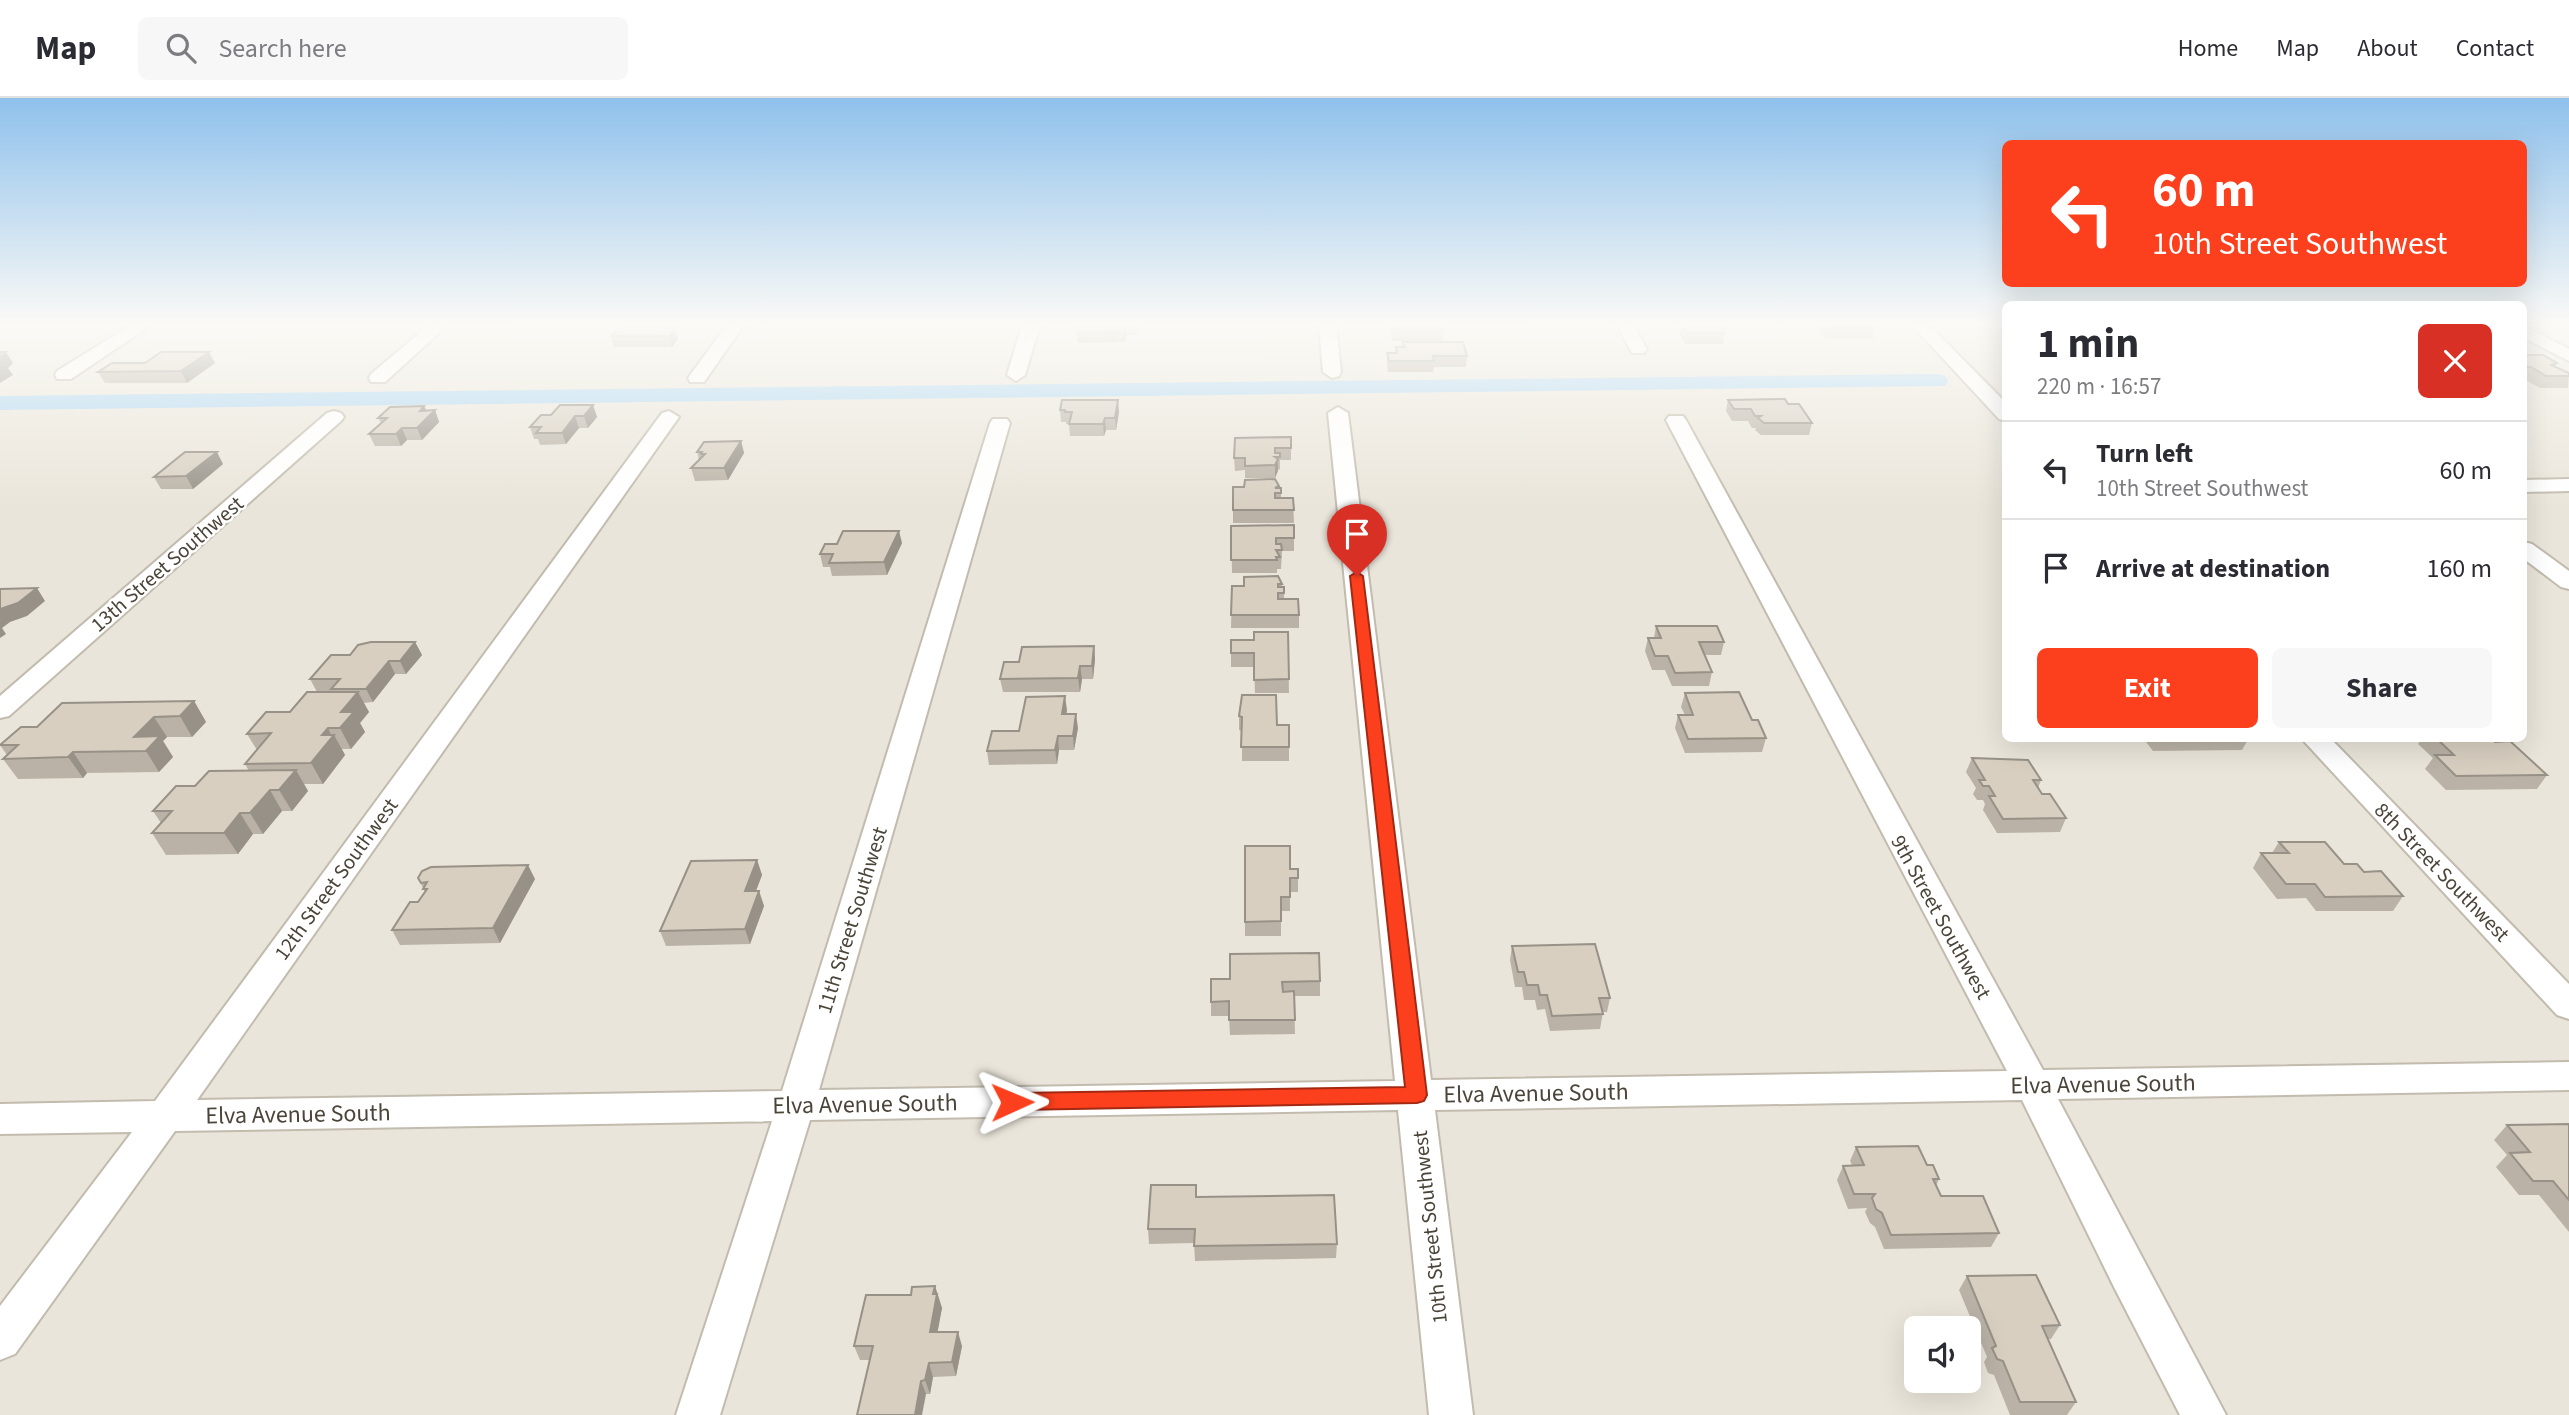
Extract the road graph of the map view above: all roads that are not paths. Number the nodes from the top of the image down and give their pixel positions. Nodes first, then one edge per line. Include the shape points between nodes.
1 (1979, 386) edge
2 (2002, 411) edge
3 (1338, 412) dead end
4 (334, 417) dead end
5 (669, 417) dead end
6 (1676, 420) dead end
7 (1000, 423) dead end
8 (2569, 485) edge
9 (2527, 486) edge
10 (2527, 551) edge
11 (2569, 582) edge
12 (0, 710) edge
13 (2318, 742) edge
14 (2569, 1006) edge
15 (2569, 1076) edge
16 (2033, 1085) junction
17 (1417, 1095) junction
18 (796, 1105) junction
19 (165, 1116) junction
20 (0, 1119) edge
21 (0, 1340) edge
22 (698, 1415) edge
23 (1451, 1415) edge
24 (2204, 1415) edge

1 - 2 street
3 - 17 street, 10th Street Southwest
4 - 12 street, 13th Street Southwest
5 - 19 street, 12th Street Southwest
6 - 16 street, 9th Street Southwest
7 - 18 street, 11th Street Southwest
8 - 9 street
10 - 11 street
13 - 14 street, 8th Street Southwest
15 - 16 street, Elva Avenue South
16 - 17 street, Elva Avenue South
16 - 24 street, 9th Street Southwest
17 - 18 street, Elva Avenue South
17 - 23 street, 10th Street Southwest
18 - 19 street, Elva Avenue South
18 - 22 street, 11th Street Southwest
19 - 20 street, Elva Avenue South
19 - 21 street, 12th Street Southwest

